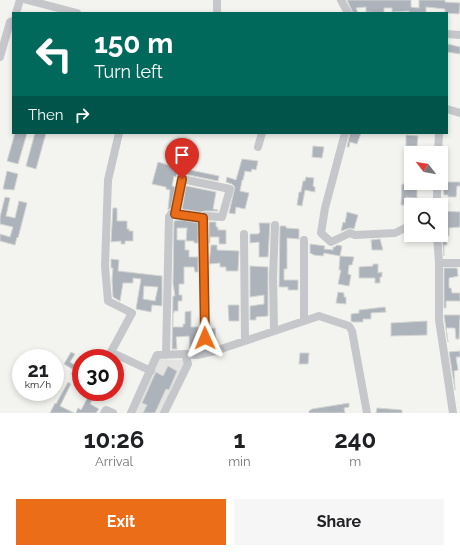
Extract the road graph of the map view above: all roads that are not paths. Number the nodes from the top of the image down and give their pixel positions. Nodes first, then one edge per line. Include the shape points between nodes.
1 (20, 0) edge
2 (27, 0) edge
3 (217, 0) edge
4 (341, 0) edge
5 (16, 12) edge
6 (73, 12) edge
7 (217, 12) edge
8 (347, 12) edge
9 (12, 21) edge
10 (448, 34) edge
11 (460, 35) edge
12 (0, 57) edge
13 (448, 109) edge
14 (460, 113) edge
15 (119, 134) edge
16 (262, 134) edge
17 (345, 134) edge
18 (438, 134) edge
19 (438, 146) edge
20 (258, 147) dead end
21 (175, 214) junction
22 (203, 218) junction
23 (275, 225) dead end
24 (404, 229) edge
25 (244, 234) dead end
26 (304, 240) dead end
27 (438, 242) edge
28 (439, 263) junction
29 (460, 263) edge
30 (304, 320) junction
31 (274, 330) junction
32 (245, 340) junction
33 (205, 353) junction
34 (185, 354) junction
35 (166, 355) junction
36 (151, 371) junction
37 (455, 412) edge
38 (104, 413) edge
39 (113, 413) edge
40 (131, 413) edge
41 (164, 413) edge
42 (367, 413) edge

1 - 5 street
2 - 6 street
3 - 7 street
4 - 8 street
9 - 12 street
10 - 11 street
13 - 14 street
15 - 36 street via 108,180 105,266 108,301 132,313 112,352
16 - 20 street
17 - 24 street via 320,233 331,242 350,233 395,233
18 - 19 street
21 - 22 street
21 - 22 street via 182,179 230,190 222,217
21 - 35 street via 172,213 169,217
22 - 33 street
23 - 31 street
25 - 32 street
26 - 30 street
27 - 28 street
28 - 29 street
28 - 37 street via 439,320
30 - 31 street
30 - 42 street via 319,316 349,326
31 - 32 street
32 - 33 street
33 - 34 street
34 - 35 street
34 - 41 street via 188,364
35 - 36 street via 157,355
36 - 40 street
38 - 39 street via 106,410

